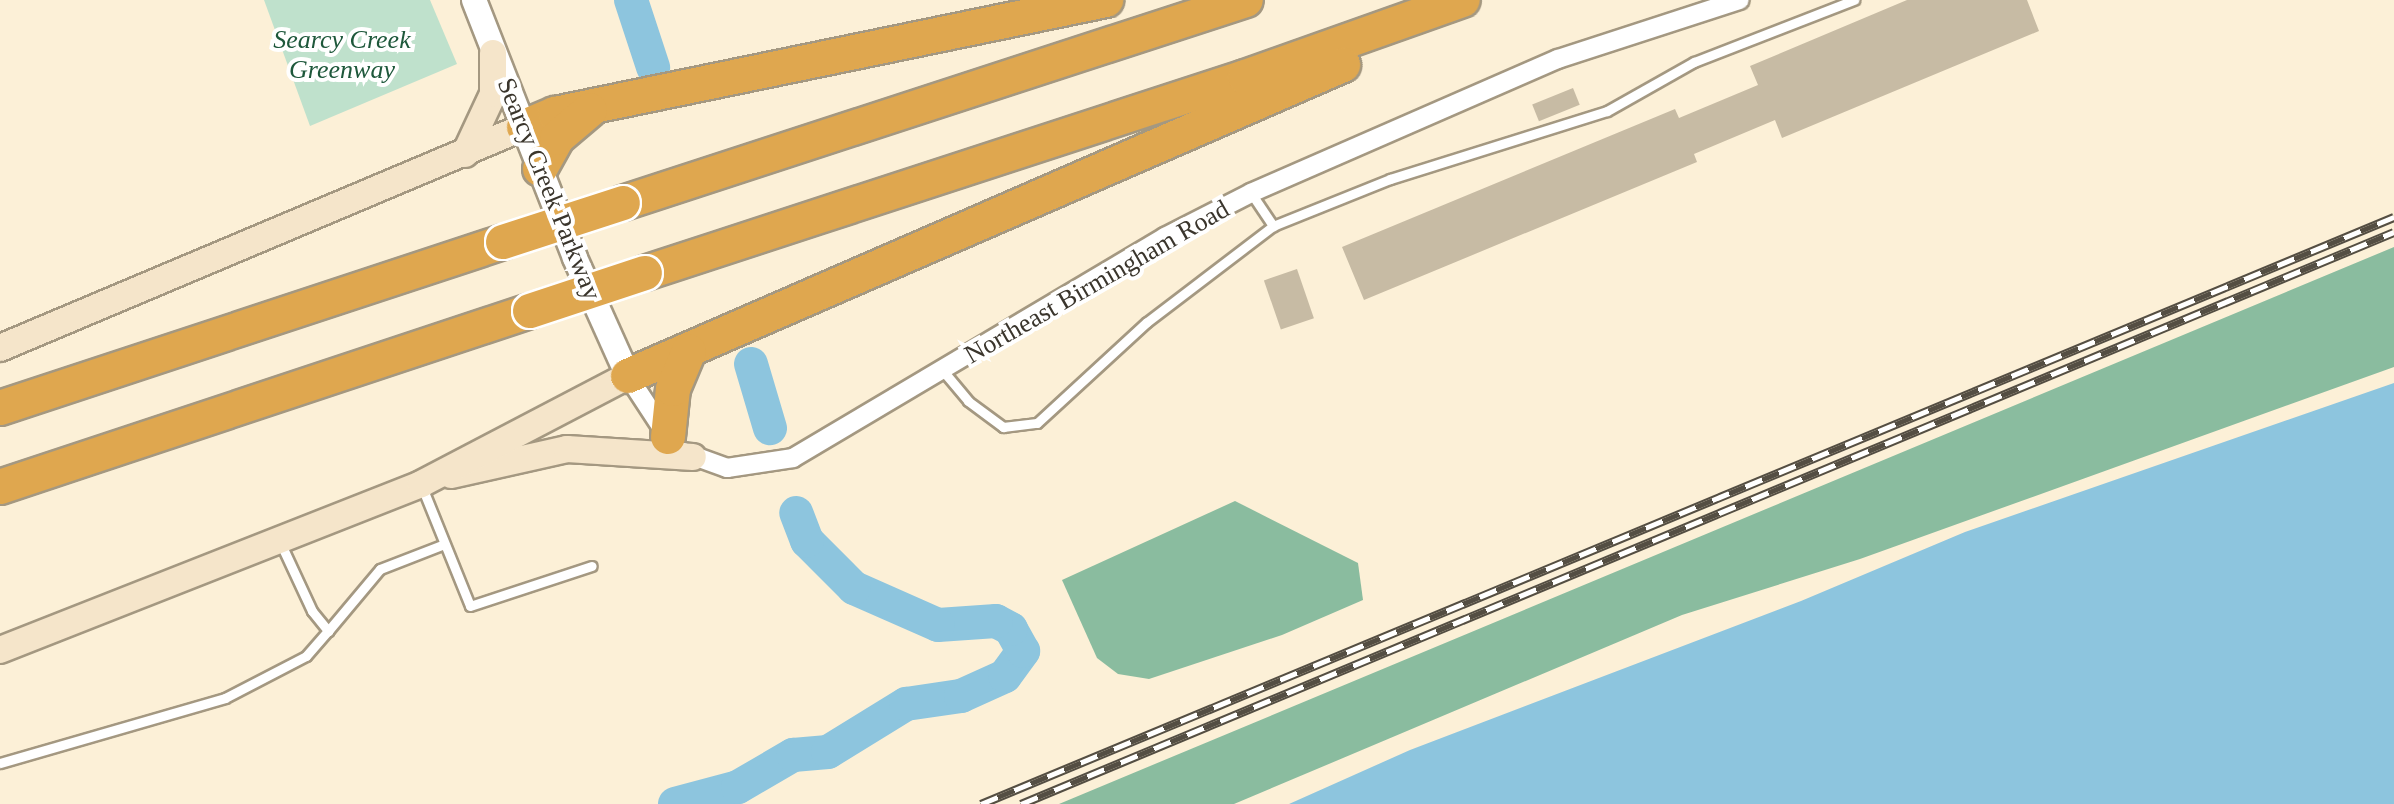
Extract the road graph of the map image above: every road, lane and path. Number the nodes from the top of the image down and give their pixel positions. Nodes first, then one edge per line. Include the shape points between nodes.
1 (474, 0) edge
2 (1106, 0) edge
3 (1246, 0) edge
4 (1463, 0) edge
5 (1740, 0) edge
6 (1854, 0) edge
7 (1408, 21) junction
8 (493, 53) junction
9 (590, 110) junction
10 (524, 127) junction
11 (465, 154) junction
12 (540, 169) junction
13 (1251, 193) junction
14 (1273, 226) junction
15 (0, 348) edge
16 (689, 351) junction
17 (944, 372) junction
18 (628, 376) junction
19 (0, 408) edge
20 (681, 447) junction
21 (421, 484) junction
22 (0, 487) edge
23 (278, 538) junction
24 (442, 545) junction
25 (592, 566) dead end
26 (328, 631) junction
27 (0, 650) edge
28 (0, 763) edge

1 - 8 street, Searcy Creek Parkway
2 - 9 highway
3 - 19 highway, bridge
4 - 7 highway
5 - 13 street, Northeast Birmingham Road via 1558,59
6 - 14 lane via 1694,62 1607,111 1390,179
7 - 16 highway via 1354,60
7 - 22 highway, bridge
8 - 10 street, Searcy Creek Parkway
8 - 11 main road via 493,94
9 - 10 highway via 555,114
9 - 12 highway via 557,138
10 - 11 main road
10 - 12 street, Searcy Creek Parkway
11 - 15 main road
12 - 18 street, Searcy Creek Parkway
13 - 14 lane
13 - 17 street, Northeast Birmingham Road via 1165,237
14 - 17 lane via 1147,322 1037,423 1003,427 968,401
16 - 18 highway
16 - 20 highway via 673,389
17 - 20 street, Northeast Birmingham Road via 793,458 727,468
18 - 20 street
18 - 21 main road via 485,446
20 - 21 main road via 567,449
21 - 23 main road
21 - 24 lane
23 - 26 lane via 312,611
23 - 27 main road
24 - 25 lane via 470,606
24 - 26 lane via 380,569
26 - 28 lane via 306,656 225,698

